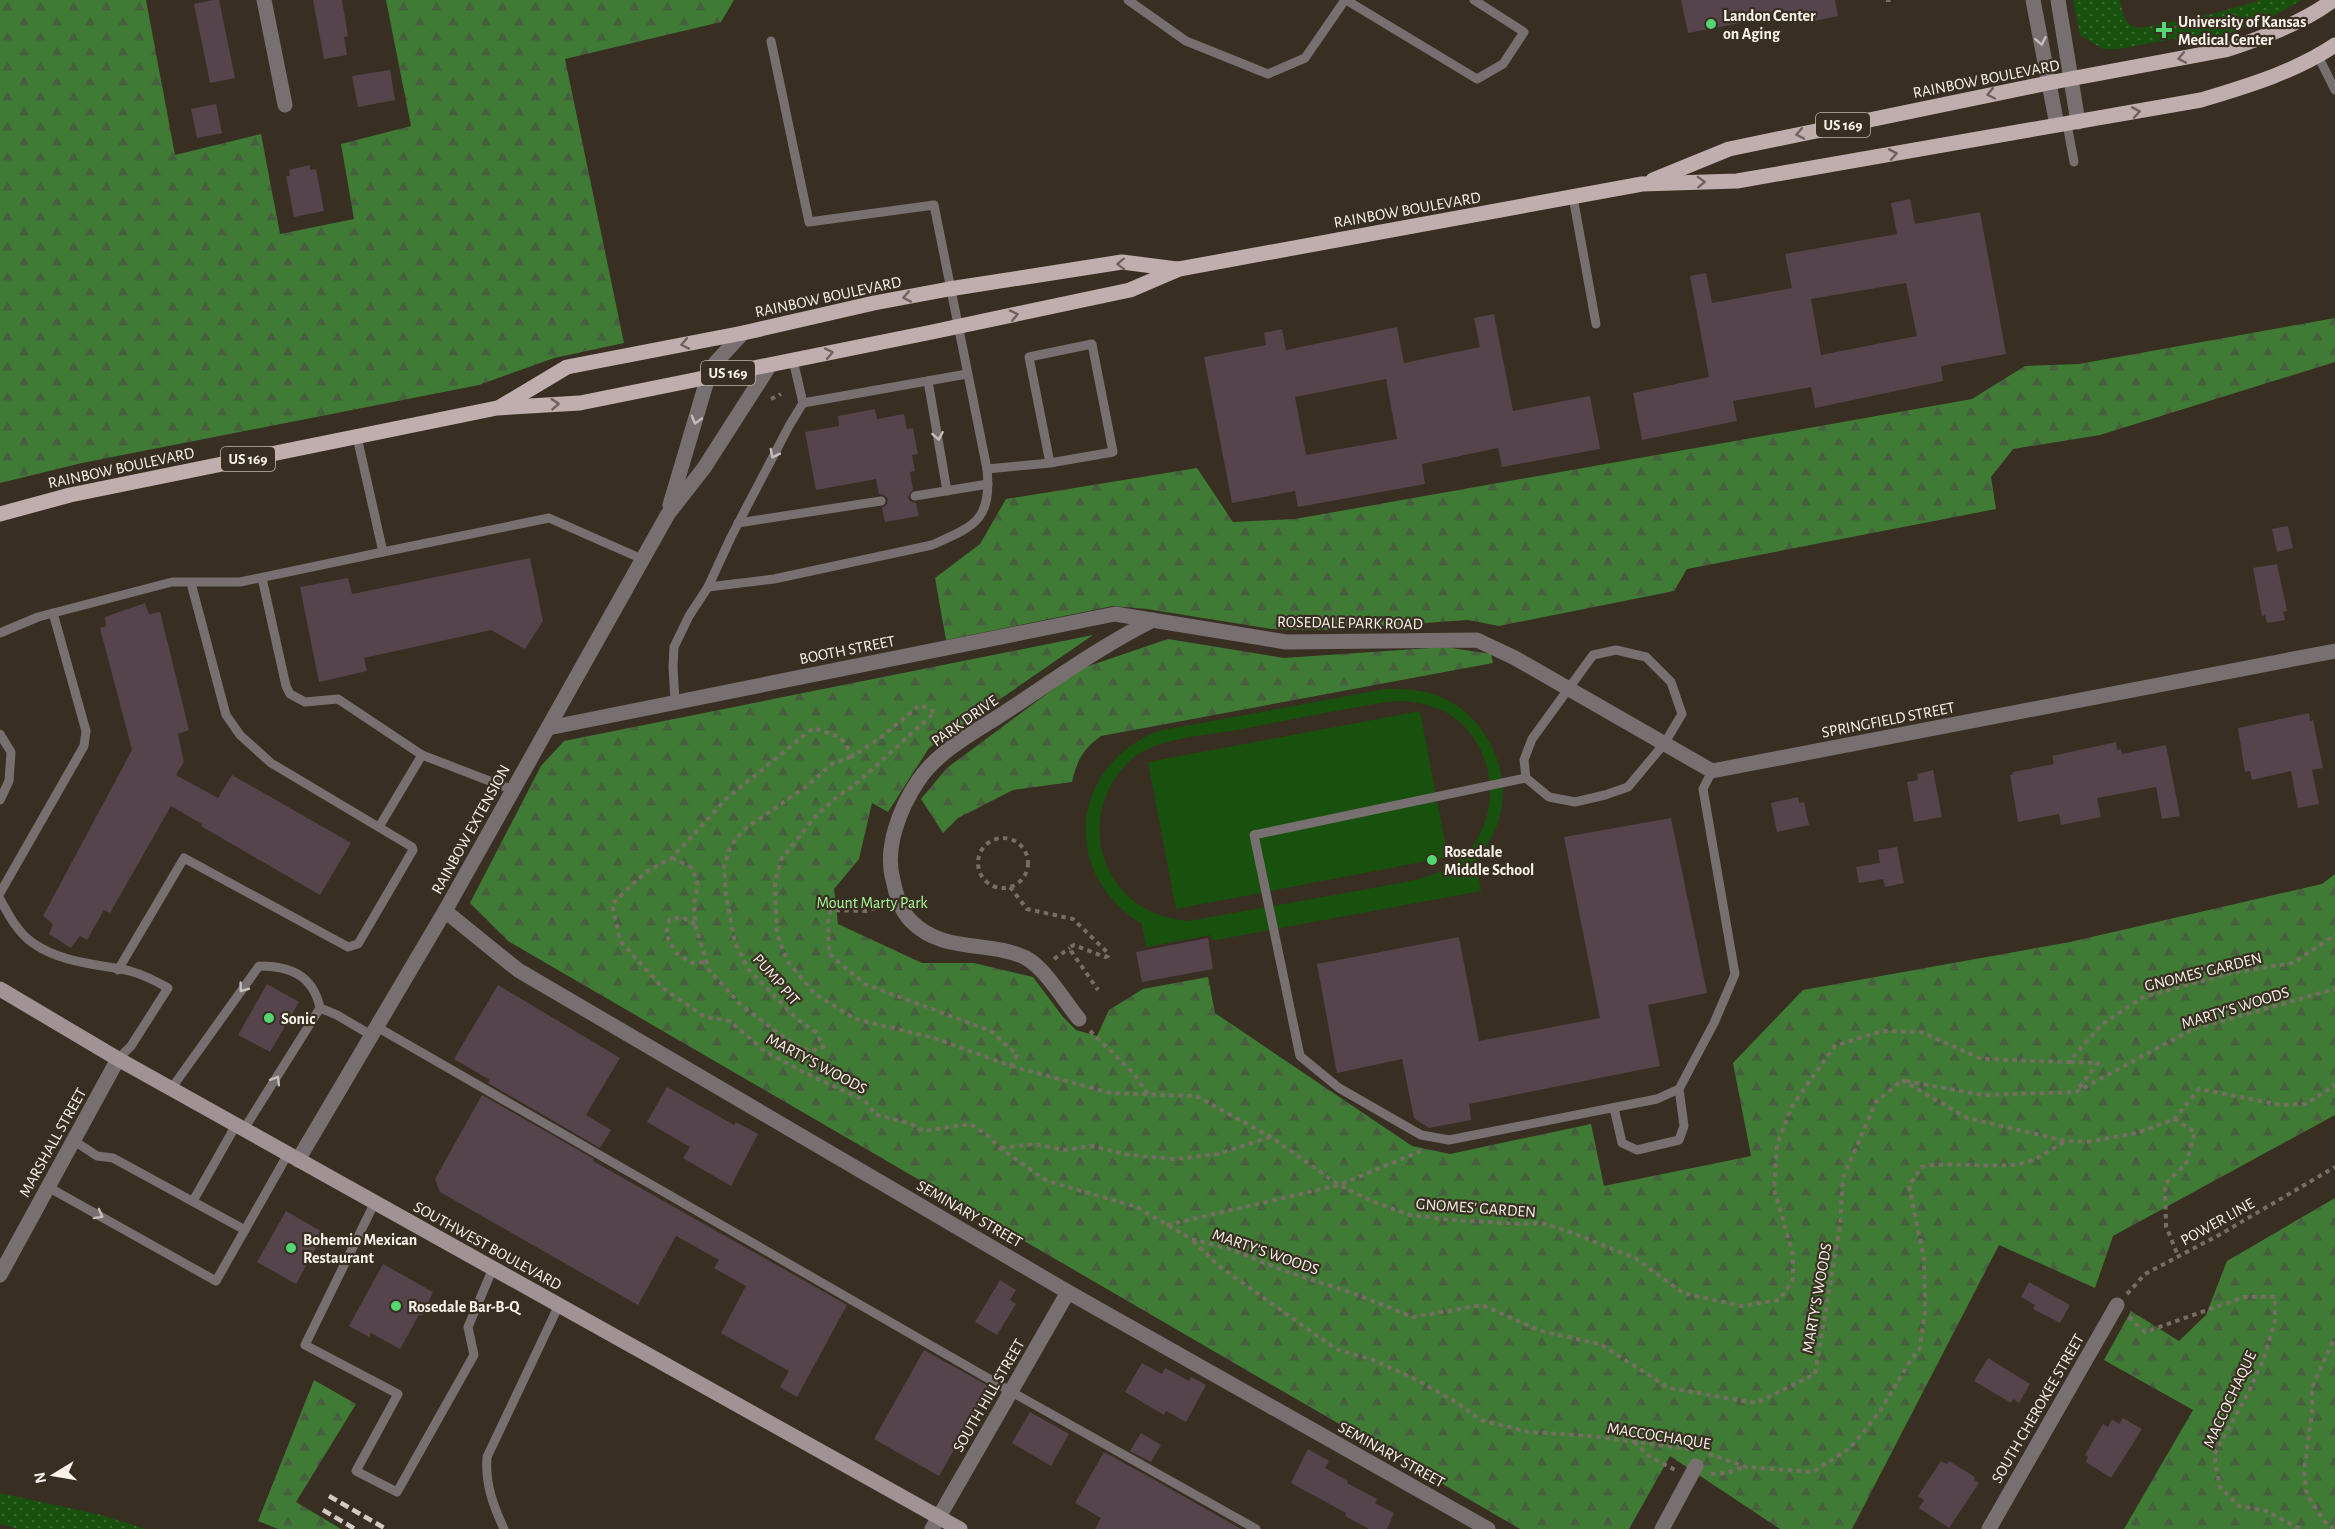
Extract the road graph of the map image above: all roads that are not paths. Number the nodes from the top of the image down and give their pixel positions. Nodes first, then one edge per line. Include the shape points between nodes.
1 (264, 0) edge
2 (1128, 0) edge
3 (1345, 0) edge
4 (1474, 0) edge
5 (2033, 0) edge
6 (2058, 0) edge
7 (2333, 0) edge
8 (771, 40) dead end
9 (2335, 45) edge
10 (2318, 56) junction
11 (2070, 79) junction
12 (2049, 83) junction
13 (2335, 90) edge
14 (285, 105) dead end
15 (2067, 124) junction
16 (2074, 162) dead end
17 (1642, 184) junction
18 (1574, 197) junction
19 (1179, 269) junction
20 (949, 289) junction
21 (1596, 324) dead end
22 (957, 326) junction
23 (743, 333) junction
24 (793, 360) junction
25 (770, 365) junction
26 (967, 375) junction
27 (708, 377) junction
28 (928, 381) junction
29 (803, 403) junction
30 (497, 408) junction
31 (357, 437) junction
32 (1050, 464) junction
33 (987, 469) junction
34 (988, 484) junction
35 (947, 491) junction
36 (915, 496) dead end
37 (881, 501) dead end
38 (0, 514) edge
39 (668, 514) junction
40 (738, 523) junction
41 (383, 552) junction
42 (642, 559) junction
43 (262, 578) junction
44 (191, 582) junction
45 (708, 587) junction
46 (53, 613) junction
47 (1153, 620) junction
48 (0, 633) edge
49 (2335, 651) edge
50 (1569, 689) junction
51 (675, 702) junction
52 (548, 728) junction
53 (0, 734) edge
54 (1664, 744) junction
55 (422, 754) junction
56 (1712, 771) junction
57 (1527, 778) junction
58 (513, 790) junction
59 (0, 800) edge
60 (379, 827) junction
61 (0, 893) edge
62 (0, 899) edge
63 (445, 910) junction
64 (118, 970) junction
65 (0, 989) edge
66 (320, 1008) junction
67 (1079, 1019) road end
68 (374, 1031) junction
69 (117, 1059) junction
70 (171, 1089) junction
71 (1679, 1089) junction
72 (1614, 1108) junction
73 (240, 1127) junction
74 (73, 1140) junction
75 (293, 1157) junction
76 (48, 1187) junction
77 (193, 1201) junction
78 (375, 1202) junction
79 (245, 1230) junction
80 (2, 1268) edge
81 (494, 1268) junction
82 (1068, 1292) junction
83 (559, 1305) junction
84 (2117, 1305) road end
85 (1010, 1391) junction
86 (1696, 1466) dead end
87 (936, 1523) edge
88 (504, 1529) edge
89 (960, 1529) edge
90 (1256, 1529) edge
91 (1488, 1529) edge
92 (1662, 1529) edge
93 (1989, 1529) edge

1 - 14 street
2 - 3 lane via 1186,41 1268,74 1305,58
3 - 4 lane via 1477,79 1503,64 1524,32
5 -> 12 street
6 - 11 street
7 -> 11 main road, RAINBOW BOULEVARD / US 169 via 2283,27 2225,50
8 - 20 lane via 809,222 934,205
9 - 10 main road, RAINBOW BOULEVARD / US 169
10 - 13 lane
15 -> 10 main road, RAINBOW BOULEVARD / US 169 via 2200,100 2263,81
11 - 12 main road, RAINBOW BOULEVARD / US 169
11 - 15 street
12 - 15 street
12 -> 17 main road, RAINBOW BOULEVARD / US 169 via 1729,149
15 - 16 lane
17 -> 15 main road, RAINBOW BOULEVARD / US 169 via 1737,181
17 - 18 main road, RAINBOW BOULEVARD / US 169
18 - 19 main road, RAINBOW BOULEVARD / US 169
18 - 21 lane
19 -> 20 main road, RAINBOW BOULEVARD / US 169 via 1122,262
22 -> 19 main road, RAINBOW BOULEVARD / US 169 via 1130,290
20 - 22 lane
20 -> 23 main road, RAINBOW BOULEVARD / US 169
24 -> 22 main road, RAINBOW BOULEVARD / US 169
22 - 26 lane
23 - 27 street, RAINBOW EXTENSION
23 -> 30 main road, RAINBOW BOULEVARD / US 169 via 567,367
24 - 25 main road, RAINBOW BOULEVARD / US 169
24 - 29 lane
25 - 27 main road, RAINBOW BOULEVARD / US 169
25 - 39 street, RAINBOW EXTENSION via 704,468
26 - 28 lane
26 - 33 lane
30 -> 27 main road, RAINBOW BOULEVARD / US 169 via 580,403
27 -> 39 street, RAINBOW EXTENSION
28 - 29 lane
28 -> 35 lane
29 -> 40 lane
30 - 31 main road, RAINBOW BOULEVARD / US 169
31 - 38 main road, RAINBOW BOULEVARD / US 169 via 70,495
31 - 41 lane
32 - 32 lane via 1029,357 1092,344 1113,452
32 - 33 lane
33 - 34 lane
34 - 35 lane
34 - 45 lane via 979,520 932,545 774,579
35 - 36 lane
37 - 40 lane
39 - 42 street, RAINBOW EXTENSION
40 - 45 lane
41 - 42 lane via 549,518
41 - 43 lane
42 - 52 street, RAINBOW EXTENSION
43 - 44 lane
43 - 55 lane via 290,694 305,702 338,699
44 - 46 lane via 172,582
44 - 60 lane via 226,715 240,735 271,762
45 - 51 lane via 674,647
46 - 48 lane
46 - 61 lane via 86,731 84,746
47 - 50 street, ROSEDALE PARK ROAD via 1286,642 1477,640
47 - 51 street, BOOTH STREET via 1115,614
47 - 67 street, PARK DRIVE via 1117,638 944,753 918,781 896,826 890,869 898,901 910,921 955,945 1025,957 1037,965
49 - 56 street, SPRINGFIELD STREET
50 - 54 street
50 - 54 lane via 1593,655 1616,650 1646,657 1671,682 1682,714
50 - 57 lane via 1532,740 1524,760
51 - 52 street, BOOTH STREET
52 - 58 street, RAINBOW EXTENSION
53 - 59 lane via 11,752 9,781
54 - 56 street
54 - 57 lane via 1628,786 1605,795 1575,802 1549,797
55 - 58 lane
55 - 60 lane
56 - 71 lane via 1703,789 1736,974
57 - 72 lane via 1254,835 1300,1056 1340,1088 1421,1135 1449,1140
58 - 63 street, RAINBOW EXTENSION
60 - 64 lane via 413,850 358,944 348,947 184,858
62 - 64 lane via 8,915 33,943 82,963
63 - 68 street, RAINBOW EXTENSION
63 - 82 street, SEMINARY STREET via 518,970
64 - 69 lane via 168,988 131,1046
65 - 69 main road, SOUTHWEST BOULEVARD
66 - 68 lane
66 -> 70 lane via 317,992 303,977 280,966 259,966
73 -> 66 lane
68 - 75 street, RAINBOW EXTENSION
68 - 85 lane
69 - 70 main road, SOUTHWEST BOULEVARD
69 - 74 street, MARSHALL STREET
70 - 73 main road, SOUTHWEST BOULEVARD
71 - 72 lane via 1657,1099
71 - 72 lane via 1684,1126 1679,1140 1637,1150 1622,1143
73 - 75 main road, SOUTHWEST BOULEVARD
73 - 77 lane
74 - 76 street, MARSHALL STREET
74 - 77 lane via 97,1156 113,1158
75 - 78 main road, SOUTHWEST BOULEVARD
75 - 79 lane
76 -> 79 lane via 216,1281
76 - 80 street, MARSHALL STREET
77 - 79 lane
78 - 81 main road, SOUTHWEST BOULEVARD
78 - 81 lane via 305,1345 398,1394 356,1471 398,1492 474,1355 468,1328
81 - 83 main road, SOUTHWEST BOULEVARD
82 - 85 street, SOUTH HILL STREET
82 - 91 street, SEMINARY STREET
83 - 87 main road, SOUTHWEST BOULEVARD
83 - 88 lane via 487,1457 485,1475
84 - 93 street, SOUTH CHEROKEE STREET
85 - 87 street, SOUTH HILL STREET
85 - 90 lane
86 - 92 street
87 - 89 main road, SOUTHWEST BOULEVARD

